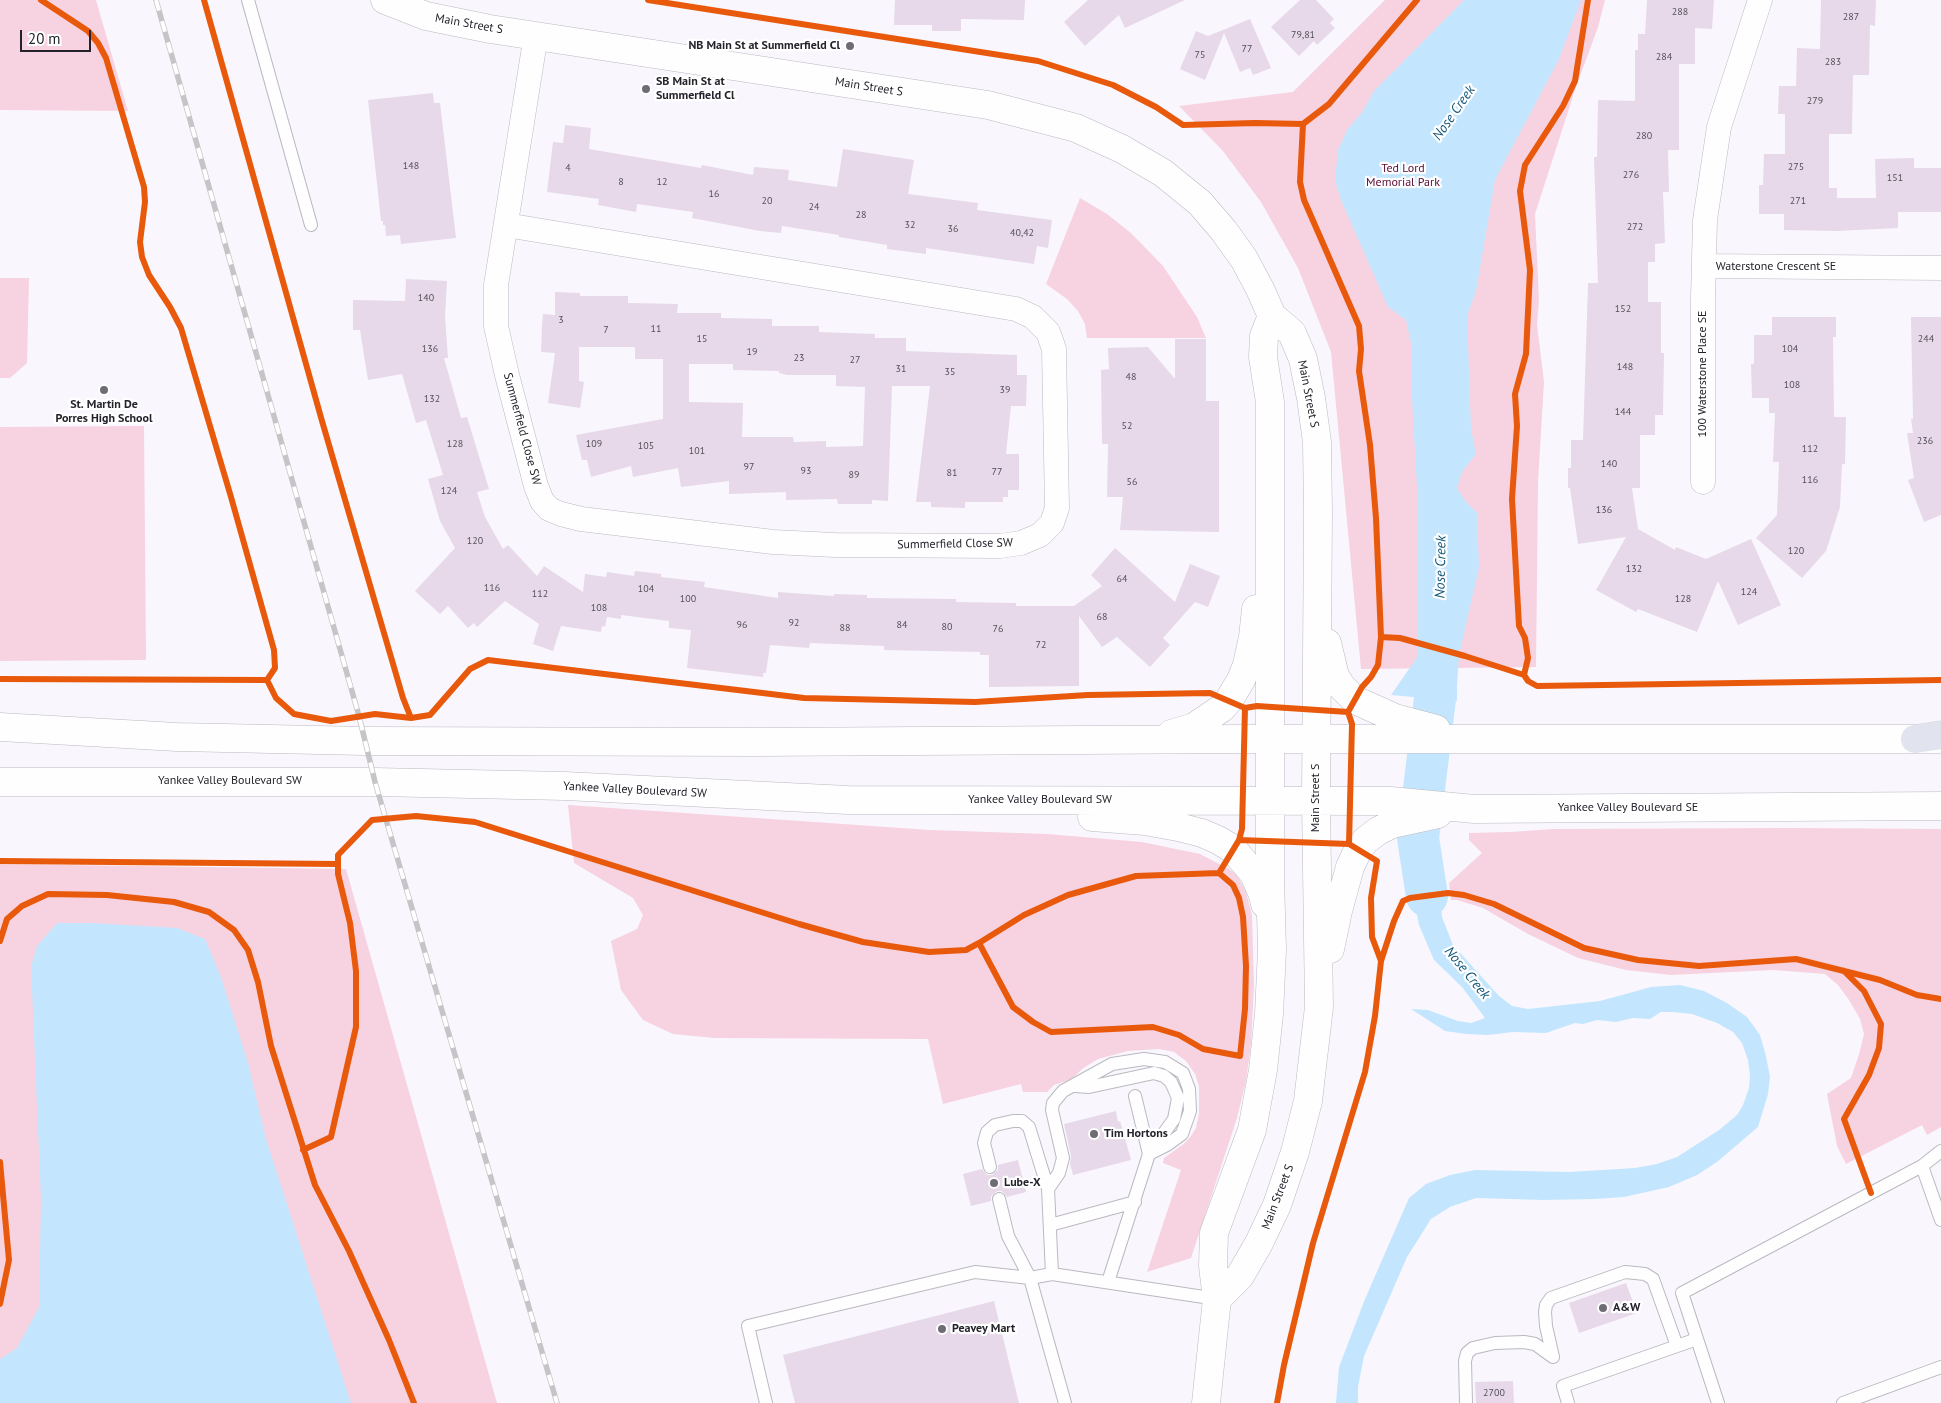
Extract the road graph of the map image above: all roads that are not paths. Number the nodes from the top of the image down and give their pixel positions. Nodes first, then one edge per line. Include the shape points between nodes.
1 (248, 0) edge
2 (385, 0) edge
3 (1760, 0) edge
4 (536, 36) junction
5 (506, 225) junction
6 (311, 226) dead end
7 (1704, 266) junction
8 (1941, 268) edge
9 (1272, 316) junction
10 (1270, 482) junction
11 (1703, 482) dead end
12 (1318, 607) junction
13 (0, 728) edge
14 (1932, 738) edge
15 (1155, 739) junction
16 (1270, 739) junction
17 (1316, 739) junction
18 (1474, 739) junction
19 (0, 782) edge
20 (848, 800) junction
21 (1270, 800) junction
22 (1316, 800) junction
23 (1941, 806) edge
24 (1474, 809) junction
25 (1272, 950) junction
26 (1320, 1007) junction
27 (1135, 1096) dead end
28 (1941, 1150) edge
29 (1149, 1154) junction
30 (1941, 1162) edge
31 (1922, 1166) junction
32 (990, 1167) dead end
33 (1048, 1189) junction
34 (999, 1199) dead end
35 (1135, 1202) junction
36 (1941, 1220) edge
37 (1050, 1225) junction
38 (1052, 1274) junction
39 (1030, 1278) junction
40 (1108, 1282) junction
41 (1218, 1299) junction
42 (1697, 1339) junction
43 (1678, 1346) junction
44 (1941, 1367) edge
45 (766, 1403) edge
46 (1065, 1403) edge
47 (1206, 1403) edge
48 (1466, 1403) edge
49 (1568, 1403) edge
50 (1718, 1403) edge
51 (1843, 1403) edge

1 - 6 lane
2 - 4 main road, Main Street S via 426,16
3 - 7 street, Waterstone Crescent SE via 1719,127 1705,220
4 - 5 street, Summerfield Close SW
4 - 9 main road, Main Street S via 988,105 1076,128 1163,173 1200,203 1244,259
5 - 5 street, Summerfield Close SW via 1016,308 1033,317 1048,332 1054,349 1057,508 1052,523 1040,535 1021,543 1000,546 835,545 773,542 591,520 549,509 536,486 496,326 496,286
7 - 8 street, Waterstone Crescent SE
7 - 11 street, 100 Waterstone Place SE
9 - 10 main road via 1264,336 1263,357 1270,402
9 - 12 main road, Main Street S via 1292,333 1311,398 1317,442
10 - 15 main road via 1253,637 1241,680 1225,704 1207,719 1194,727
10 - 16 main road
12 - 17 main road, Main Street S
12 - 18 main road via 1335,676 1355,700 1394,718
13 - 15 main road via 280,741
14 - 18 main road
15 - 16 main road
16 - 17 main road
16 - 21 main road
17 - 18 main road
17 - 22 main road, Main Street S
19 - 20 main road, Yankee Valley Boulevard SW via 375,782 565,786
20 - 21 main road, Yankee Valley Boulevard SW
20 - 25 main road via 1145,821 1202,833 1233,849 1254,874 1263,895
21 - 22 main road, Yankee Valley Boulevard SW
21 - 25 main road
22 - 24 main road, Yankee Valley Boulevard SE via 1390,801
22 - 26 main road, Main Street S
23 - 24 main road, Yankee Valley Boulevard SE
24 - 26 main road via 1425,815 1392,824 1366,840 1355,855 1347,875
25 - 41 main road via 1269,1014 1259,1100 1252,1130 1214,1233 1213,1266
26 - 41 main road, Main Street S via 1308,1101 1277,1205 1240,1276
27 - 29 lane
28 - 31 lane
29 - 33 lane via 1182,1134 1190,1111 1189,1089 1183,1073 1165,1062 1144,1059 1112,1064 1063,1091 1053,1103 1063,1158 1059,1173
29 - 35 lane
30 - 31 lane
31 - 36 lane
31 - 42 lane via 1682,1294
32 - 33 lane via 984,1143 987,1132 995,1125 1022,1121 1029,1126
33 - 37 lane
34 - 39 lane via 1008,1236
35 - 37 lane
35 - 40 lane
37 - 38 lane
38 - 39 lane
38 - 40 lane
39 - 45 lane via 975,1272 748,1326
39 - 46 lane
40 - 41 lane
41 - 47 main road
42 - 43 lane
42 - 50 lane
43 - 48 lane via 1653,1279 1645,1274 1625,1272 1551,1298 1545,1312 1553,1357 1535,1344 1524,1342 1472,1348 1465,1361
43 - 49 lane via 1562,1386
44 - 51 lane

